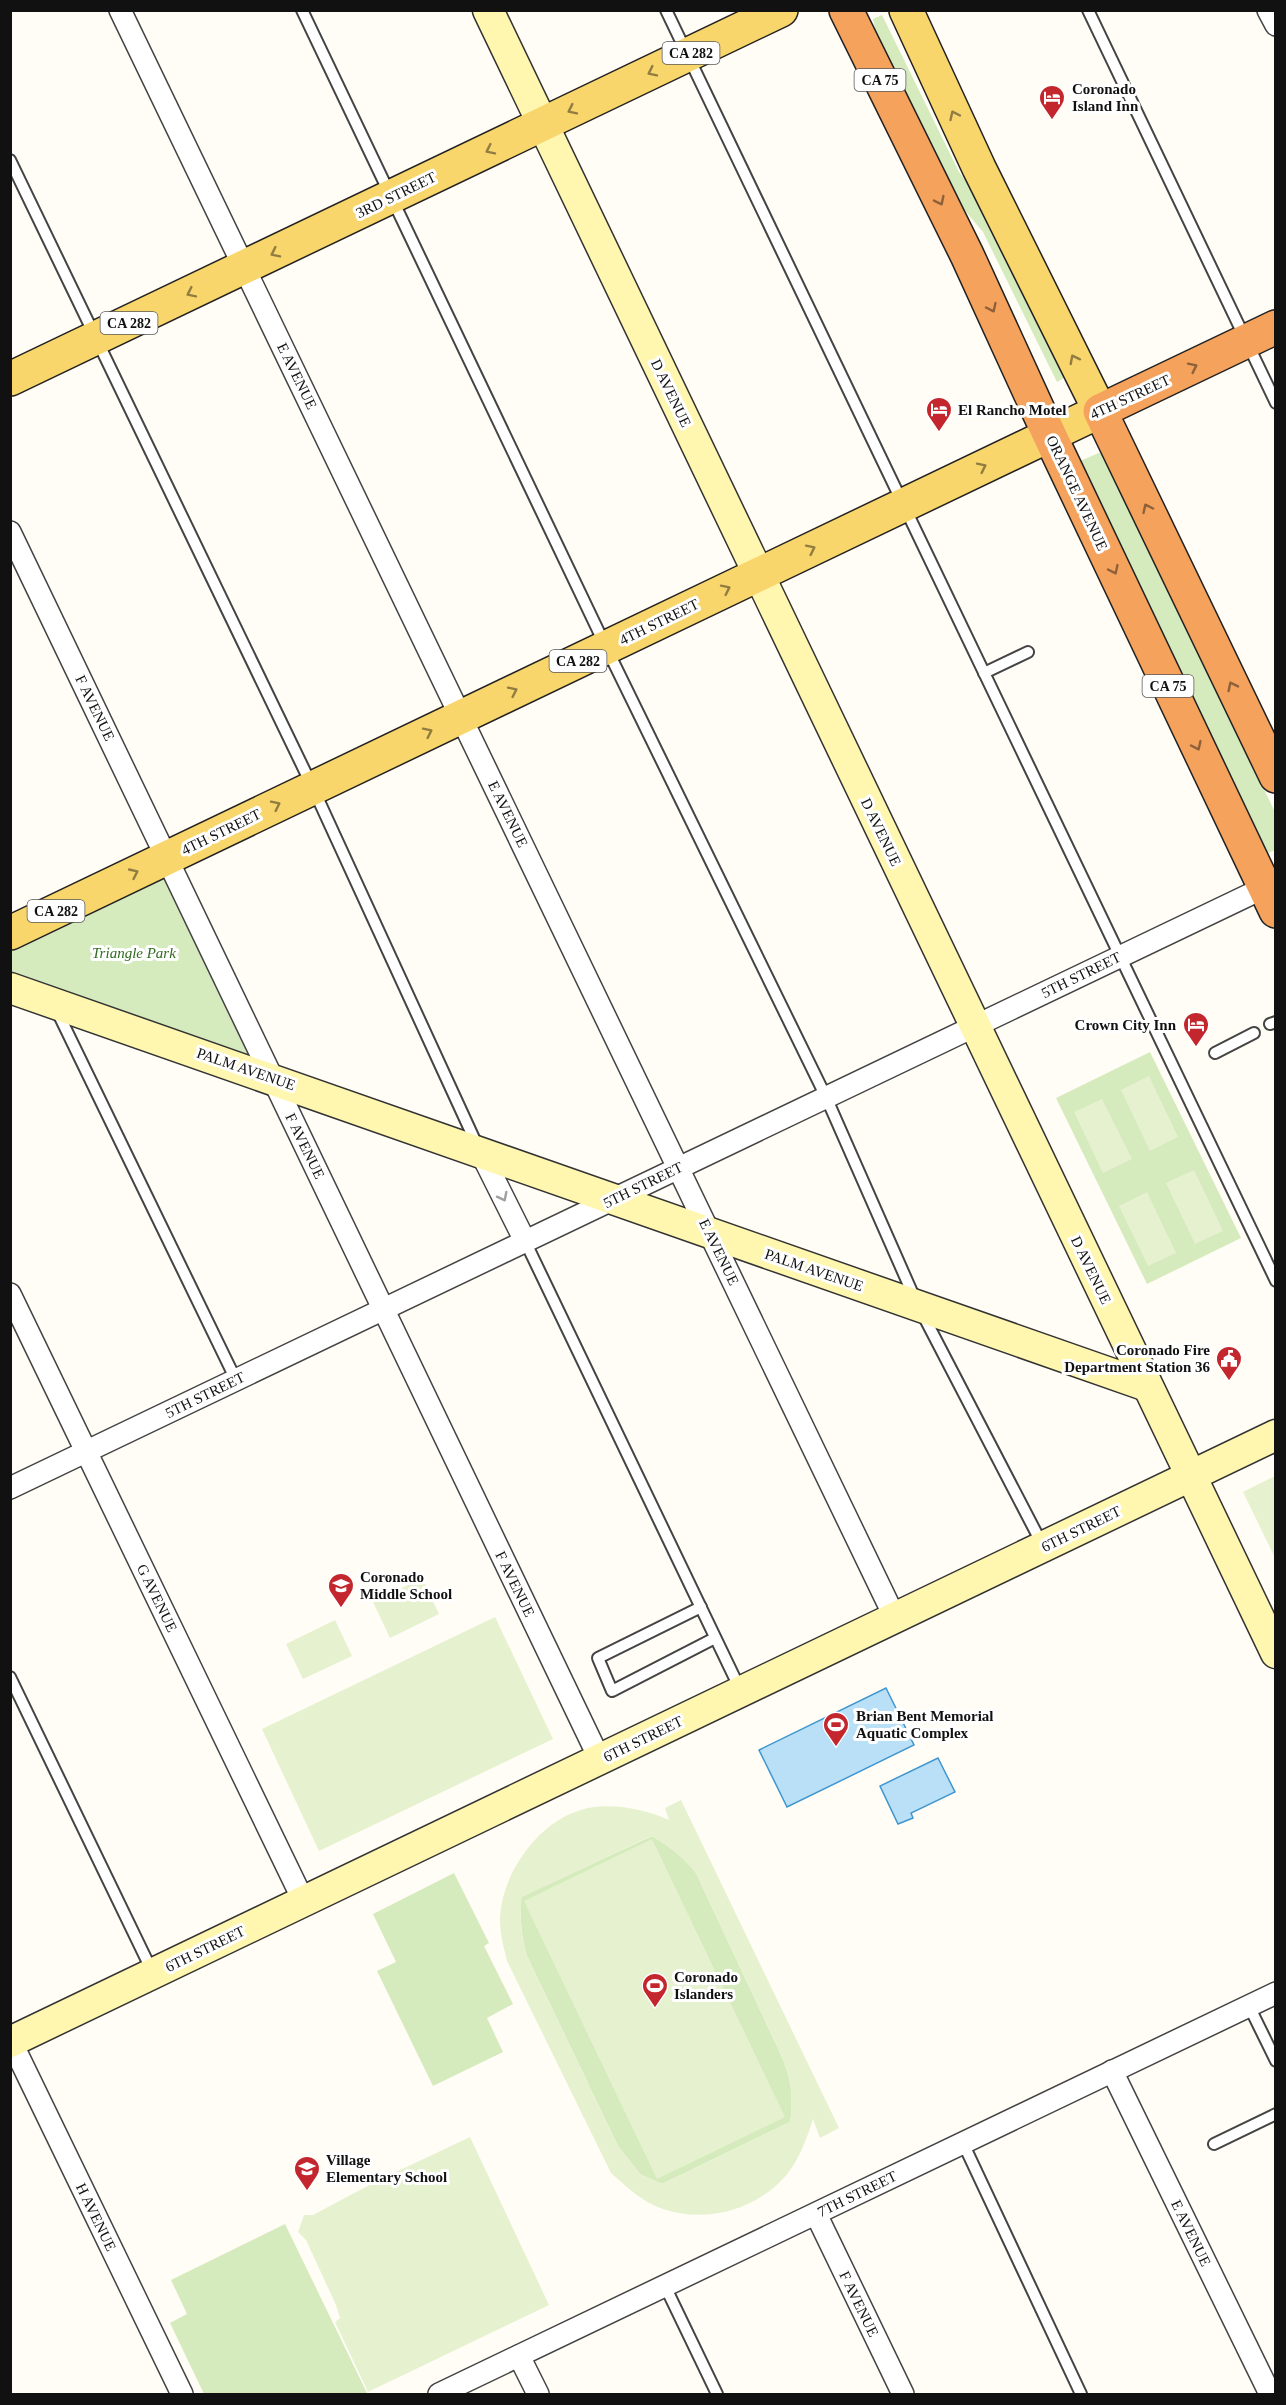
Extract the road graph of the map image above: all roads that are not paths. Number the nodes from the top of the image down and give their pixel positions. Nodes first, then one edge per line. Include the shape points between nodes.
1 (120, 10) edge
2 (302, 10) edge
3 (488, 10) edge
4 (666, 10) edge
5 (781, 10) edge
6 (846, 10) edge
7 (906, 10) edge
8 (1088, 10) edge
9 (1268, 10) edge
10 (1275, 25) edge
11 (687, 55) junction
12 (543, 124) junction
13 (10, 159) edge
14 (393, 196) junction
15 (244, 267) junction
16 (1275, 327) edge
17 (98, 338) junction
18 (1246, 341) junction
19 (10, 379) edge
20 (1275, 403) edge
21 (1100, 411) junction
22 (1049, 434) junction
23 (903, 505) junction
24 (10, 532) edge
25 (758, 574) junction
26 (606, 647) junction
27 (1028, 652) dead end
28 (984, 673) junction
29 (461, 717) junction
30 (1275, 776) edge
31 (313, 788) junction
32 (166, 858) junction
33 (1272, 893) edge
34 (14, 928) edge
35 (1120, 956) junction
36 (10, 988) edge
37 (53, 1003) junction
38 (975, 1026) junction
39 (1254, 1033) dead end
40 (1215, 1053) dead end
41 (272, 1078) junction
42 (826, 1097) junction
43 (481, 1153) junction
44 (678, 1168) junction
45 (613, 1199) junction
46 (709, 1233) junction
47 (525, 1241) junction
48 (1275, 1281) edge
49 (10, 1294) edge
50 (918, 1306) junction
51 (383, 1309) junction
52 (236, 1380) junction
53 (1148, 1386) junction
54 (1275, 1436) edge
55 (87, 1452) junction
56 (1191, 1476) junction
57 (10, 1488) edge
58 (1043, 1547) junction
59 (701, 1607) junction
60 (895, 1618) junction
61 (715, 1638) junction
62 (1275, 1653) edge
63 (10, 1677) edge
64 (741, 1692) junction
65 (600, 1760) junction
66 (304, 1902) junction
67 (153, 1974) junction
68 (1275, 1993) edge
69 (1249, 2006) junction
70 (11, 2041) edge
71 (1275, 2061) edge
72 (1112, 2072) junction
73 (1275, 2114) edge
74 (963, 2143) junction
75 (1214, 2144) dead end
76 (816, 2214) junction
77 (665, 2286) junction
78 (519, 2356) junction
79 (182, 2394) edge
80 (439, 2394) edge
81 (538, 2394) edge
82 (717, 2394) edge
83 (903, 2394) edge
84 (1081, 2394) edge
85 (1270, 2394) edge

1 - 15 street, E AVENUE
2 - 14 lane
3 - 12 street, D AVENUE
4 - 11 lane
5 - 11 main road, 3RD STREET / CA 282
6 -> 22 highway, ORANGE AVENUE / CA 75 via 967,255
21 -> 7 main road via 979,168
8 - 18 lane
9 - 10 street
11 -> 12 main road, 3RD STREET / CA 282
11 - 23 lane
12 -> 14 main road, 3RD STREET / CA 282
12 - 25 street, D AVENUE
13 - 17 lane
14 -> 15 main road, 3RD STREET / CA 282
14 - 26 lane
15 -> 17 main road, 3RD STREET / CA 282
15 - 29 street, E AVENUE
16 - 18 highway, 4TH STREET
17 - 19 main road, 3RD STREET / CA 282
17 - 31 lane
18 - 20 lane
21 -> 18 highway, 4TH STREET
21 - 22 main road, 4TH STREET / CA 282
30 -> 21 highway
23 -> 22 main road, 4TH STREET / CA 282
22 -> 33 highway, ORANGE AVENUE / CA 75
25 -> 23 main road, 4TH STREET / CA 282
23 - 28 lane
24 - 32 street, F AVENUE
26 -> 25 main road, 4TH STREET / CA 282
25 - 38 street, D AVENUE
29 -> 26 main road, 4TH STREET / CA 282
26 - 42 lane
27 - 28 lane
28 - 35 lane
31 -> 29 main road, 4TH STREET / CA 282
29 - 44 street, E AVENUE
32 -> 31 main road, 4TH STREET / CA 282
31 - 43 lane
34 -> 32 main road, 4TH STREET / CA 282
32 - 41 street, F AVENUE
33 - 35 street, 5TH STREET
35 - 38 street, 5TH STREET
35 - 48 lane
36 - 37 street, PALM AVENUE
37 - 41 street, PALM AVENUE
37 - 52 lane
38 - 42 street, 5TH STREET
38 - 53 street, D AVENUE
39 - 40 lane
41 - 43 street, PALM AVENUE
41 - 51 street, F AVENUE
42 - 44 street, 5TH STREET
42 - 50 lane
43 - 45 street, PALM AVENUE
43 -> 47 street
44 - 45 street, 5TH STREET
44 - 46 street, E AVENUE
45 - 46 street, PALM AVENUE
45 - 47 street, 5TH STREET
46 - 50 street, PALM AVENUE
46 - 60 street, E AVENUE
47 - 51 street, 5TH STREET
47 - 59 lane
49 - 55 street, G AVENUE
50 - 53 street, PALM AVENUE
50 - 58 lane
51 - 52 street, 5TH STREET
51 - 65 street, F AVENUE
52 - 55 street, 5TH STREET
53 - 56 street, D AVENUE
54 - 56 street, 6TH STREET
55 - 57 street, 5TH STREET
55 - 66 street, G AVENUE
56 - 58 street, 6TH STREET
56 - 62 street, D AVENUE
58 - 60 street, 6TH STREET
59 - 61 lane
59 - 61 lane via 598,1658 612,1691
60 - 64 street, 6TH STREET
61 - 64 lane
63 - 67 lane
64 - 65 street, 6TH STREET
65 - 66 street, 6TH STREET
66 - 67 street, 6TH STREET
67 - 70 street, 6TH STREET
68 - 69 street, 7TH STREET
69 - 71 lane
69 - 72 street, 7TH STREET
70 - 79 street, H AVENUE
72 - 74 street, 7TH STREET
72 - 85 street, E AVENUE
73 - 75 lane
74 - 76 street, 7TH STREET
74 - 84 lane
76 - 77 street, 7TH STREET
76 - 83 street, F AVENUE
77 - 78 street, 7TH STREET
77 - 82 lane
78 - 80 street, 7TH STREET
78 - 81 street

